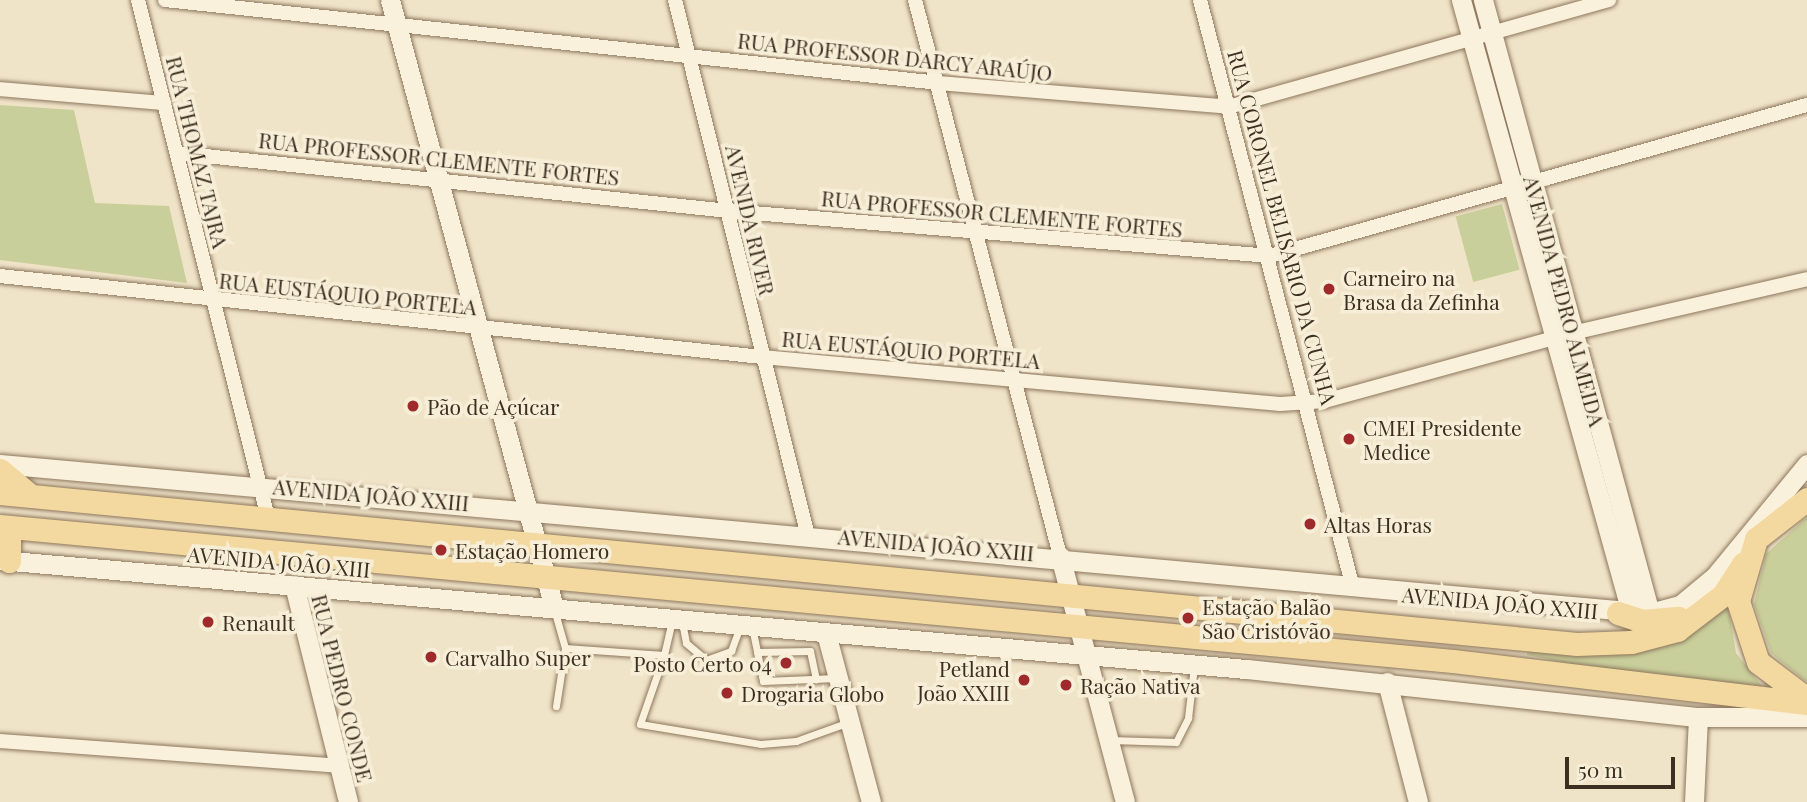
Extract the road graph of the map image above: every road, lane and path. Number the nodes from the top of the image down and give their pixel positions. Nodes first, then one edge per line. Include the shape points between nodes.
1 (138, 0) edge
2 (165, 0) edge
3 (390, 0) edge
4 (675, 0) edge
5 (915, 0) edge
6 (1200, 0) edge
7 (1461, 0) edge
8 (1483, 0) edge
9 (1609, 0) edge
10 (397, 26) junction
11 (1492, 31) junction
12 (1470, 36) junction
13 (689, 57) junction
14 (939, 83) junction
15 (0, 89) edge
16 (164, 103) junction
17 (1807, 105) edge
18 (1228, 107) junction
19 (177, 153) junction
20 (437, 177) junction
21 (1530, 178) junction
22 (1509, 184) junction
23 (729, 211) junction
24 (976, 232) junction
25 (1270, 256) junction
26 (0, 276) edge
27 (1807, 279) edge
28 (214, 300) junction
29 (477, 328) junction
30 (1572, 333) junction
31 (1551, 339) junction
32 (762, 357) junction
33 (1015, 380) junction
34 (1310, 404) junction
35 (0, 464) edge
36 (1807, 464) edge
37 (0, 470) edge
38 (259, 484) junction
39 (0, 493) edge
40 (32, 496) junction
41 (1803, 498) edge
42 (524, 508) junction
43 (268, 518) junction
44 (5, 527) edge
45 (807, 532) junction
46 (534, 542) junction
47 (1060, 556) junction
48 (5, 560) edge
49 (1744, 563) junction
50 (543, 572) junction
51 (294, 585) junction
52 (1353, 588) junction
53 (1069, 592) junction
54 (1712, 606) junction
55 (554, 608) junction
56 (1633, 613) junction
57 (677, 621) junction
58 (1078, 625) junction
59 (746, 626) junction
60 (826, 633) junction
61 (565, 648) junction
62 (757, 652) junction
63 (664, 655) junction
64 (1087, 658) junction
65 (1194, 665) junction
66 (816, 678) junction
67 (838, 678) junction
68 (1605, 681) junction
69 (1387, 682) junction
70 (1807, 701) edge
71 (556, 706) dead end
72 (1760, 714) junction
73 (1698, 716) junction
74 (1807, 717) edge
75 (850, 722) junction
76 (1109, 740) junction
77 (0, 741) edge
78 (338, 766) junction
79 (348, 802) edge
80 (872, 802) edge
81 (1125, 802) edge
82 (1418, 802) edge
83 (1694, 802) edge

1 - 16 street, RUA THOMAZ TAJRA
2 - 10 street, RUA PROFESSOR DARCY ARAÚJO
3 - 10 street
4 - 13 street, AVENIDA RIVER
5 - 14 street
6 - 18 street, RUA CORONEL BELISARIO DA CUNHA
7 - 12 street, AVENIDA PEDRO ALMEIDA
8 - 11 street, AVENIDA PEDRO ALMEIDA
9 - 11 street, RUA PROFESSOR DARCY ARAÚJO
10 - 13 street, RUA PROFESSOR DARCY ARAÚJO
10 - 20 street
11 - 12 street, RUA PROFESSOR DARCY ARAÚJO
11 - 21 street, AVENIDA PEDRO ALMEIDA
12 - 18 street, RUA PROFESSOR DARCY ARAÚJO
12 - 22 street, AVENIDA PEDRO ALMEIDA
13 - 14 street, RUA PROFESSOR DARCY ARAÚJO
13 - 23 street, AVENIDA RIVER
14 - 18 street, RUA PROFESSOR DARCY ARAÚJO
14 - 24 street
15 - 16 street
16 - 19 street, RUA THOMAZ TAJRA
17 - 21 street, RUA PROFESSOR CLEMENTE FORTES
18 - 25 street, RUA CORONEL BELISARIO DA CUNHA
19 - 20 street, RUA PROFESSOR CLEMENTE FORTES
19 - 28 street, RUA THOMAZ TAJRA
20 - 23 street, RUA PROFESSOR CLEMENTE FORTES
20 - 29 street
21 - 22 street, RUA PROFESSOR CLEMENTE FORTES
21 - 30 street, AVENIDA PEDRO ALMEIDA
22 - 25 street, RUA PROFESSOR CLEMENTE FORTES
22 - 31 street, AVENIDA PEDRO ALMEIDA
23 - 24 street, RUA PROFESSOR CLEMENTE FORTES
23 - 32 street, AVENIDA RIVER
24 - 25 street, RUA PROFESSOR CLEMENTE FORTES
24 - 33 street
25 - 34 street, RUA CORONEL BELISARIO DA CUNHA
26 - 28 street, RUA EUSTÁQUIO PORTELA
27 - 30 street, RUA EUSTÁQUIO PORTELA
28 - 29 street, RUA EUSTÁQUIO PORTELA
28 - 38 street, RUA THOMAZ TAJRA
29 - 32 street, RUA EUSTÁQUIO PORTELA
29 - 42 street
30 - 31 street, RUA EUSTÁQUIO PORTELA
30 - 56 street, AVENIDA PEDRO ALMEIDA
31 - 34 street, RUA EUSTÁQUIO PORTELA
31 - 56 street, AVENIDA PEDRO ALMEIDA
32 - 33 street, RUA EUSTÁQUIO PORTELA
32 - 45 street, AVENIDA RIVER
33 - 34 street, RUA EUSTÁQUIO PORTELA
33 - 47 street
34 - 52 street, RUA CORONEL BELISARIO DA CUNHA
35 - 38 street, AVENIDA JOÃO XXIII
36 - 56 street, AVENIDA JOÃO XXIII via 1715,576 1680,605
37 - 40 main road
38 - 42 street, AVENIDA JOÃO XXIII
38 - 43 street, RUA THOMAZ TAJRA
39 - 40 main road, AVENIDA JOÃO XXIII
40 - 43 main road, AVENIDA JOÃO XXIII
41 - 49 main road, AVENIDA JOÃO XXIII via 1756,539
42 - 45 street, AVENIDA JOÃO XXIII
42 - 46 street
43 - 46 main road, AVENIDA JOÃO XXIII
44 - 48 main road
44 - 50 main road
45 - 47 street, AVENIDA JOÃO XXIII
46 - 50 street
46 - 53 main road, AVENIDA JOÃO XXIII
47 - 52 street, AVENIDA JOÃO XXIII
47 - 53 street
48 - 51 street, AVENIDA JOÃO XIII
49 - 54 main road, AVENIDA JOÃO XXIII
49 - 70 main road via 1738,601 1745,639 1775,681
50 - 55 street
50 - 58 main road
51 - 55 street, AVENIDA JOÃO XIII
51 - 78 street, RUA PEDRO CONDE
52 - 56 street, AVENIDA JOÃO XXIII
53 - 54 main road, AVENIDA JOÃO XXIII via 1577,644 1650,638 1677,630
53 - 58 street
54 - 56 main road via 1663,621
55 - 57 street
55 - 61 lane
57 - 59 street
57 - 59 lane via 686,643 706,660 731,651
57 - 63 lane
58 - 64 street
58 - 68 main road
59 - 60 street
59 - 62 lane
60 - 64 street
60 - 67 street
61 - 63 lane
61 - 71 lane
62 - 66 lane via 810,651
62 - 66 lane via 763,681
63 - 75 lane via 640,724 761,744 796,741
64 - 65 street
64 - 76 street
65 - 69 street
65 - 76 lane via 1188,719 1176,742
66 - 67 lane
67 - 75 street
68 - 70 main road
68 - 72 main road via 1627,691
69 - 73 street
69 - 82 street
72 - 73 street
72 - 74 street
73 - 83 street
75 - 80 street
76 - 81 street
77 - 78 street
78 - 79 street, RUA PEDRO CONDE

